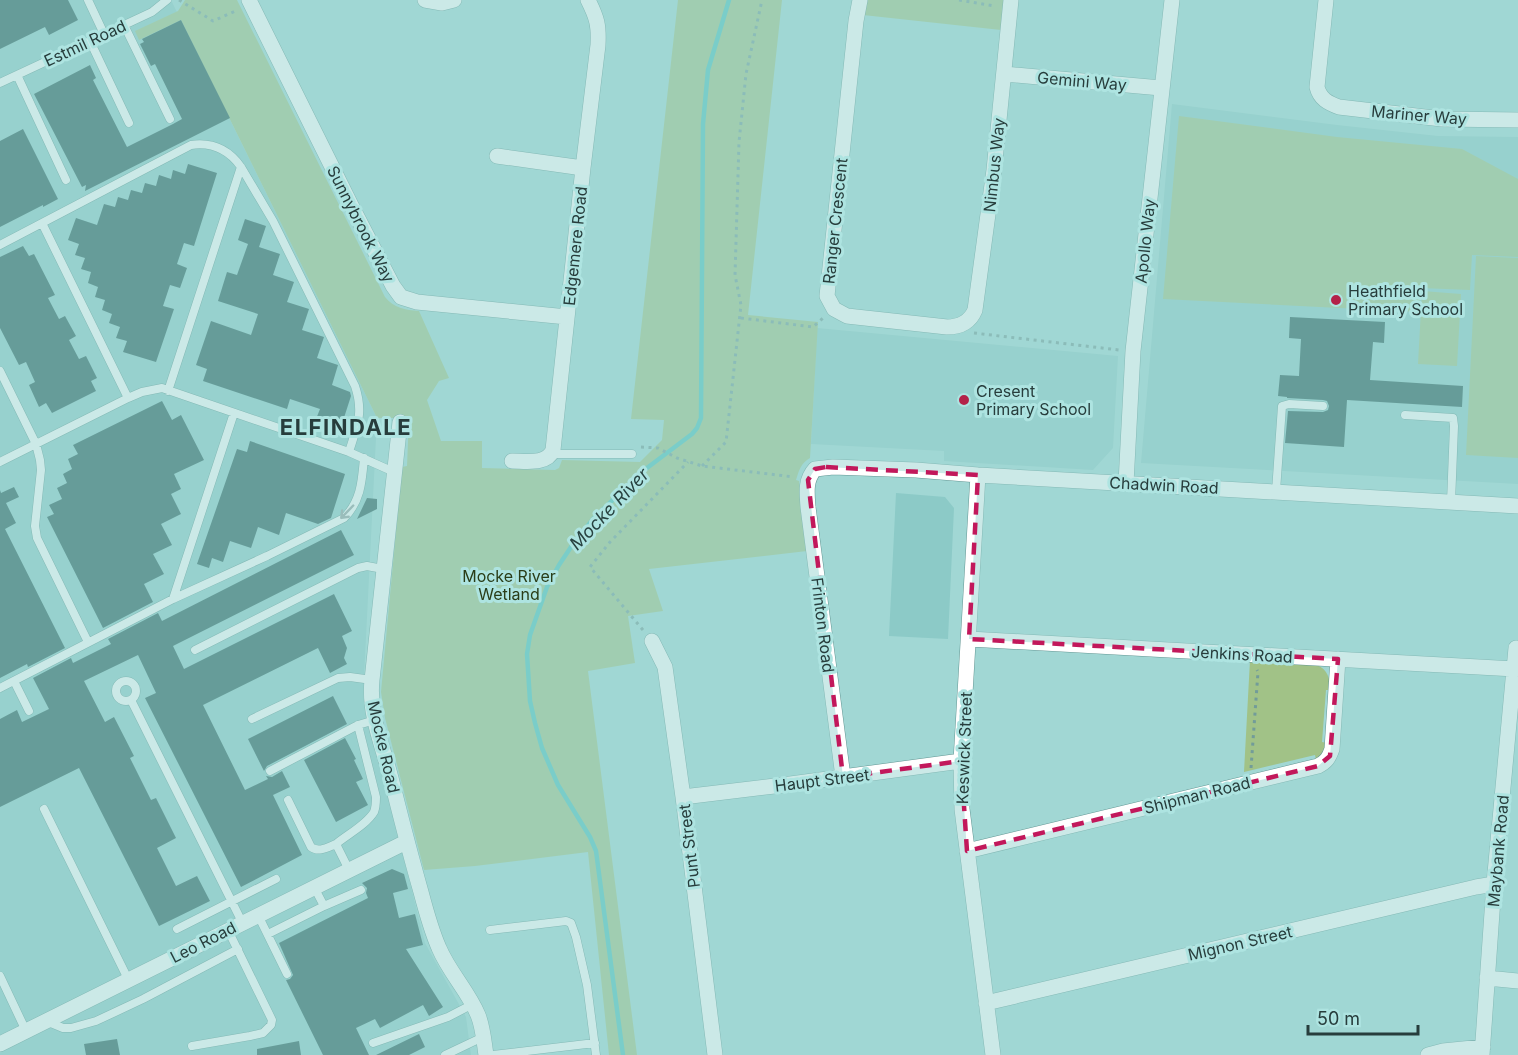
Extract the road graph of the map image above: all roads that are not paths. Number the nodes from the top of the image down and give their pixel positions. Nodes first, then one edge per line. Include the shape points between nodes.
1 (88, 0) edge
2 (167, 0) edge
3 (425, 0) edge
4 (454, 0) edge
5 (588, 0) edge
6 (860, 0) edge
7 (1172, 0) edge
8 (1326, 0) edge
9 (250, 3) edge
10 (1011, 4) edge
11 (124, 25) junction
12 (104, 34) junction
13 (90, 40) junction
14 (16, 75) junction
15 (1004, 75) junction
16 (0, 83) edge
17 (1161, 88) junction
18 (170, 119) dead end
19 (1518, 120) edge
20 (129, 123) dead end
21 (497, 156) dead end
22 (241, 167) junction
23 (583, 168) junction
24 (66, 180) dead end
25 (42, 223) junction
26 (0, 245) edge
27 (567, 317) junction
28 (963, 324) joint
29 (0, 371) edge
30 (168, 391) junction
31 (128, 398) junction
32 (1323, 406) dead end
33 (234, 413) junction
34 (1405, 415) dead end
35 (399, 422) dead end
36 (36, 444) junction
37 (350, 452) junction
38 (551, 454) junction
39 (632, 454) road end
40 (364, 458) junction
41 (512, 461) dead end
42 (0, 462) edge
43 (394, 472) junction
44 (978, 475) junction
45 (810, 476) joint
46 (1126, 483) junction
47 (1276, 491) junction
48 (1451, 502) junction
49 (1518, 506) edge
50 (383, 569) junction
51 (172, 599) junction
52 (969, 639) junction
53 (652, 641) road end
54 (88, 642) junction
55 (1516, 648) dead end
56 (195, 650) dead end
57 (1338, 659) junction
58 (1515, 669) junction
59 (372, 680) junction
60 (14, 681) junction
61 (0, 688) edge
62 (131, 700) dead end
63 (29, 711) dead end
64 (252, 719) dead end
65 (375, 720) junction
66 (358, 725) junction
67 (961, 761) junction
68 (270, 771) dead end
69 (843, 777) junction
70 (683, 797) junction
71 (288, 800) dead end
72 (44, 809) dead end
73 (406, 842) junction
74 (336, 844) junction
75 (967, 851) junction
76 (349, 870) junction
77 (276, 879) dead end
78 (1494, 884) junction
79 (315, 887) junction
80 (361, 890) dead end
81 (232, 902) junction
82 (324, 906) junction
83 (258, 915) junction
84 (242, 922) junction
85 (177, 929) dead end
86 (228, 930) junction
87 (490, 930) dead end
88 (268, 934) junction
89 (238, 949) junction
90 (287, 974) dead end
91 (1487, 978) junction
92 (128, 979) junction
93 (1, 980) edge
94 (1518, 981) edge
95 (986, 1003) junction
96 (472, 1004) junction
97 (45, 1020) junction
98 (26, 1031) junction
99 (483, 1037) junction
100 (373, 1043) dead end
101 (595, 1043) junction
102 (0, 1044) edge
103 (192, 1046) dead end
104 (1482, 1051) edge
105 (456, 1052) edge
106 (445, 1055) edge
107 (486, 1055) edge
108 (493, 1055) edge
109 (596, 1055) edge
110 (715, 1055) edge
111 (993, 1055) edge
112 (1428, 1055) edge

1 - 12 lane
2 - 11 lane, Estmil Road
3 - 4 street
5 - 23 street, Edgemere Road via 599,30
6 - 28 street, Ranger Crescent via 827,296 834,309 847,316 947,327
7 - 17 street, Apollo Way
8 - 19 street, Mariner Way via 1317,76 1318,93 1329,104 1406,116
9 - 27 street, Sunnybrook Way via 401,297 417,302
10 - 15 street, Nimbus Way
11 - 12 lane, Estmil Road
11 - 18 lane
12 - 13 lane, Estmil Road
13 - 14 lane, Estmil Road
13 - 20 lane
14 - 16 lane, Estmil Road
14 - 24 lane
15 - 17 street, Gemini Way
15 - 28 street, Nimbus Way via 978,297 973,316
17 - 46 street, Apollo Way via 1133,351
21 - 23 street
22 - 25 lane via 225,150 191,145
22 - 30 lane
22 - 37 lane via 273,221 355,386 360,413
23 - 27 street, Edgemere Road
25 - 26 lane
25 - 31 lane
27 - 38 street, Edgemere Road
29 - 36 lane
30 - 31 lane via 153,389
30 - 33 lane
31 - 36 lane
32 - 47 lane via 1282,406
33 - 37 lane
33 - 51 lane
34 - 48 lane via 1453,418
35 - 43 street, Mocke Road
36 - 42 lane
36 - 54 lane via 41,465 37,538
37 - 40 lane
38 - 39 lane
38 - 41 street via 536,461
40 - 43 lane
40 -> 51 lane via 360,490 344,518
43 - 50 street, Mocke Road
44 - 45 street, Chadwin Road via 833,467 815,469
44 - 46 street, Chadwin Road
44 - 52 street, Keswick Street
45 - 69 street, Frinton Road via 806,491
46 - 47 street, Chadwin Road
47 - 48 street, Chadwin Road
48 - 49 street, Chadwin Road
50 - 56 lane via 358,568
50 - 59 street, Mocke Road
51 - 54 lane
52 - 57 street, Jenkins Road
52 - 67 street, Keswick Street
53 - 70 street, Punt Street via 665,667
54 - 60 lane
55 - 58 street, Maybank Road
57 - 58 street, Jenkins Road
57 - 75 street, Shipman Road via 1333,743 1330,756 1318,766
58 - 78 street, Maybank Road
59 - 64 lane via 350,677 328,681
59 - 65 street, Mocke Road
60 - 61 lane
60 - 63 lane
62 - 81 lane
65 - 66 lane
65 - 73 street, Mocke Road
66 - 68 lane
66 - 74 lane via 376,806 363,823
67 - 69 street, Haupt Street
67 - 75 street, Keswick Street
69 - 70 street, Haupt Street
70 - 110 street, Punt Street
71 - 74 lane via 311,848 320,850
72 - 92 lane
73 - 76 street, Leo Road
73 - 96 street, Mocke Road via 432,932 448,967
74 - 76 lane
75 - 95 street, Keswick Street
76 - 79 street, Leo Road
77 - 81 lane
78 - 91 street, Maybank Road
78 - 95 street, Mignon Street
79 - 82 lane
79 - 83 street, Leo Road
80 - 82 lane
81 - 84 lane
81 - 85 lane
82 - 88 lane
83 - 84 street, Leo Road
83 - 88 lane
84 - 86 street, Leo Road
86 - 89 lane
86 - 92 street, Leo Road
87 - 101 lane via 571,923 587,984
88 - 90 lane
89 - 97 lane via 96,1021 63,1029
89 - 103 lane via 271,1025 263,1033
91 - 94 street
91 - 104 street, Maybank Road
92 - 97 street, Leo Road
93 - 98 lane
95 - 111 street, Keswick Street
96 - 99 street, Mocke Road
96 - 100 lane via 448,1017
97 - 98 street, Leo Road
98 - 102 street, Leo Road
99 - 105 lane
99 - 107 street, Mocke Road
101 - 108 lane
101 - 109 lane
104 - 112 street
105 - 106 lane

